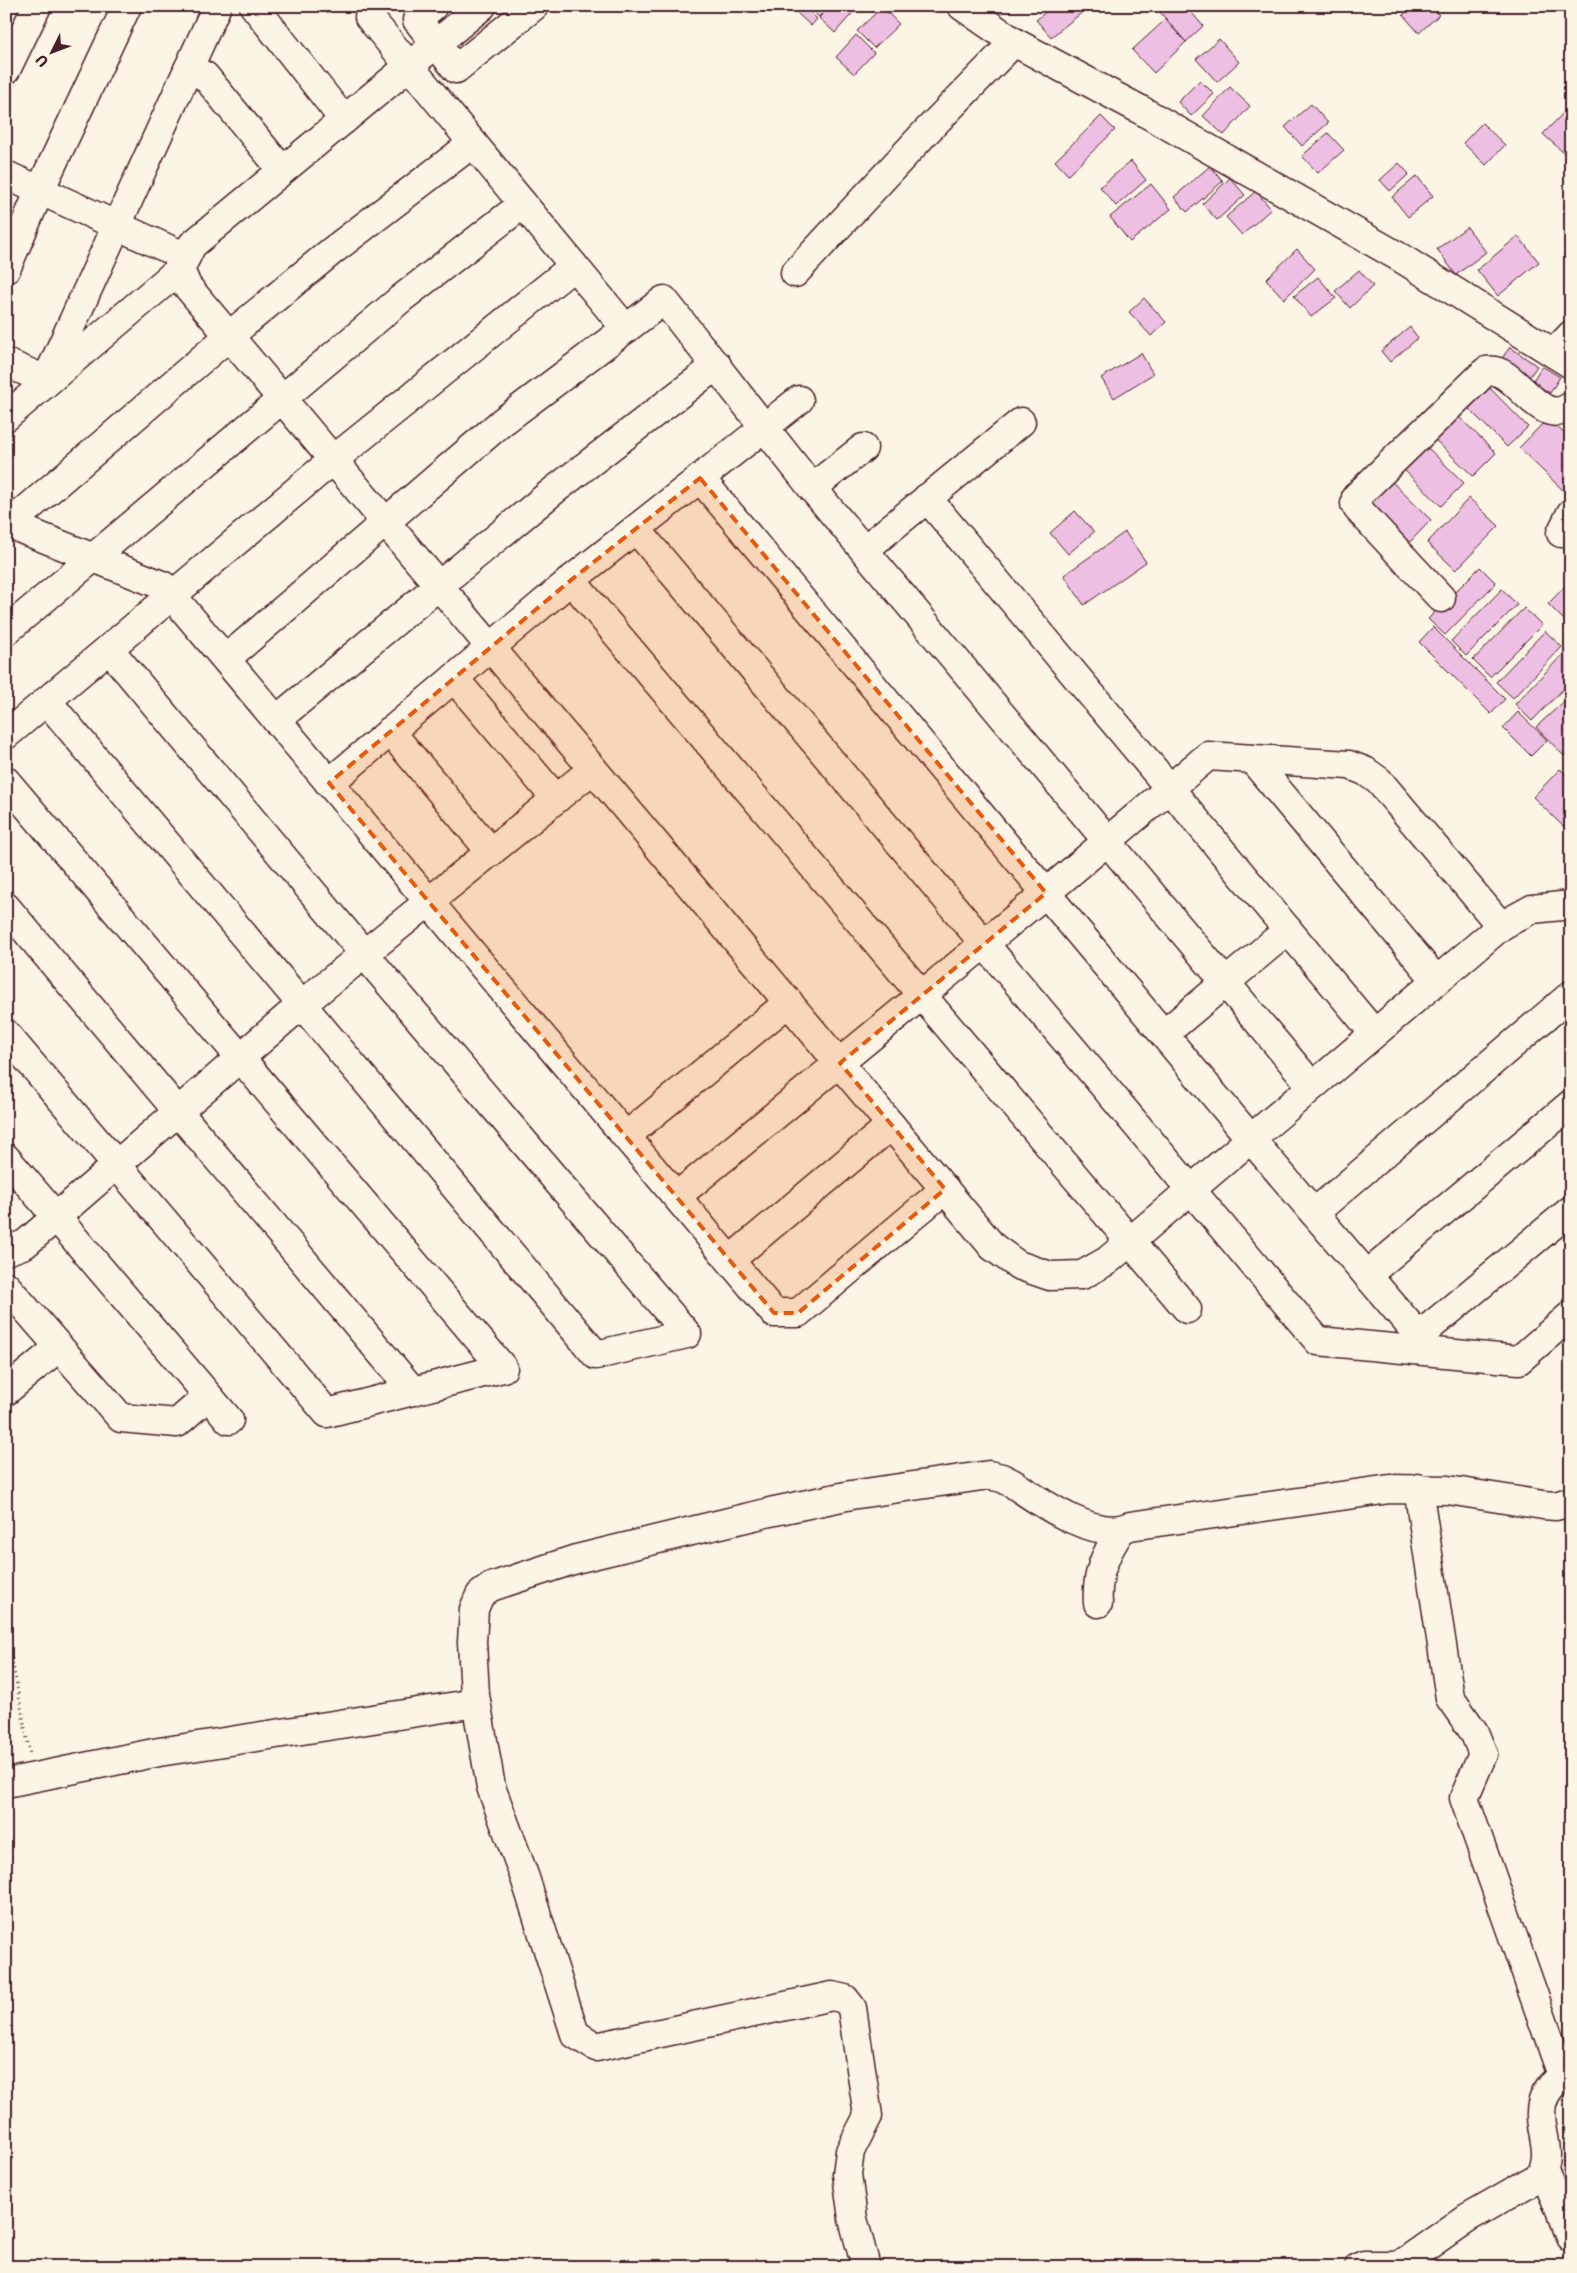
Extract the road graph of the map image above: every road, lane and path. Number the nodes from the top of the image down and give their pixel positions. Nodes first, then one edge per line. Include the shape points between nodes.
1 (37, 6) edge
2 (127, 6) edge
3 (217, 6) edge
4 (254, 6) edge
5 (433, 6) edge
6 (482, 6) edge
7 (534, 6) edge
8 (962, 6) edge
9 (369, 17) dead end
10 (1014, 42) junction
11 (436, 44) junction
12 (409, 66) junction
13 (188, 68) junction
14 (6, 70) edge
15 (344, 120) junction
16 (472, 143) junction
17 (282, 170) junction
18 (6, 175) edge
19 (40, 190) junction
20 (523, 204) junction
21 (117, 225) junction
22 (183, 263) junction
23 (574, 266) junction
24 (6, 269) edge
25 (795, 273) dead end
26 (626, 329) junction
27 (229, 336) junction
28 (1565, 350) edge
29 (6, 363) edge
30 (717, 365) junction
31 (44, 385) junction
32 (282, 400) junction
33 (799, 400) dead end
34 (1571, 406) edge
35 (6, 417) edge
36 (1021, 422) dead end
37 (764, 428) junction
38 (862, 448) dead end
39 (333, 460) junction
40 (700, 478) junction
41 (812, 488) junction
42 (927, 498) junction
43 (385, 522) junction
44 (7, 525) edge
45 (636, 529) junction
46 (864, 550) junction
47 (94, 558) junction
48 (571, 580) junction
49 (439, 586) junction
50 (173, 596) junction
51 (1441, 598) dead end
52 (6, 631) edge
53 (491, 647) junction
54 (109, 649) junction
55 (226, 659) junction
56 (454, 678) junction
57 (47, 701) junction
58 (276, 720) junction
59 (390, 731) junction
60 (6, 735) edge
61 (1252, 759) junction
62 (593, 769) junction
63 (6, 781) edge
64 (329, 783) junction
65 (1170, 788) junction
66 (556, 799) junction
67 (1107, 841) junction
68 (491, 852) junction
69 (1046, 894) junction
70 (429, 903) junction
71 (1571, 905) edge
72 (6, 907) edge
73 (1501, 926) junction
74 (1288, 930) junction
75 (986, 944) junction
76 (365, 955) junction
77 (1436, 980) junction
78 (1226, 983) junction
79 (923, 995) junction
80 (1571, 996) edge
81 (789, 1002) junction
82 (301, 1005) junction
83 (1374, 1033) junction
84 (6, 1034) edge
85 (1164, 1034) junction
86 (240, 1058) junction
87 (840, 1063) junction
88 (1312, 1086) junction
89 (1571, 1104) edge
90 (178, 1112) junction
91 (892, 1125) junction
92 (626, 1136) junction
93 (1250, 1138) junction
94 (6, 1158) edge
95 (117, 1164) junction
96 (1192, 1188) junction
97 (945, 1189) junction
98 (677, 1196) junction
99 (1571, 1210) edge
100 (1314, 1212) junction
101 (56, 1217) junction
102 (1129, 1242) junction
103 (6, 1251) edge
104 (730, 1260) junction
105 (1367, 1275) junction
106 (6, 1286) edge
107 (1187, 1309) dead end
108 (1571, 1316) edge
109 (59, 1347) junction
110 (6, 1391) edge
111 (413, 1391) junction
112 (208, 1396) junction
113 (229, 1420) dead end
114 (1418, 1488) junction
115 (1571, 1501) edge
116 (1121, 1530) junction
117 (1098, 1603) dead end
118 (6, 1629) edge
119 (476, 1703) junction
120 (35, 1777) junction
121 (6, 1783) edge
122 (1566, 2073) edge
123 (1544, 2170) junction
124 (1571, 2239) edge
125 (866, 2267) edge
126 (1360, 2267) edge

1 - 14 street
2 - 19 street
3 - 13 street
4 - 15 street
5 - 11 street via 417,20
6 - 11 street
7 - 11 street via 456,69
8 - 10 street
9 - 12 street
10 - 25 street
10 - 28 street via 1139,109
11 - 12 street
12 - 15 street
12 - 16 street
13 - 17 street via 205,76
13 - 21 street
15 - 17 street
16 - 20 street
16 - 27 street via 332,251
17 - 22 street via 192,244
18 - 19 street
19 - 21 street
19 - 24 street
20 - 23 street
20 - 32 street via 402,298
21 - 22 street
21 - 31 street
22 - 27 street via 187,286
22 - 31 street
23 - 26 street
23 - 39 street
26 - 30 street via 664,300
26 - 43 street via 502,422
27 - 32 street
27 - 44 street
29 - 31 street via 32,374
30 - 37 street
30 - 49 street via 552,492
31 - 35 street
32 - 39 street
32 - 47 street
33 - 37 street
34 - 51 street via 1560,411 1545,409 1504,375 1486,371 1356,497 1358,509
36 - 42 street
37 - 40 street
37 - 41 street
38 - 41 street
39 - 43 street
39 - 50 street
40 - 45 street
40 - 69 street
41 - 46 street
42 - 46 street
42 - 65 street
43 - 49 street
43 - 55 street
44 - 47 street
45 - 48 street
45 - 75 street
46 - 67 street
47 - 50 street via 164,586
47 - 52 street
48 - 53 street
48 - 79 street
49 - 53 street
49 - 58 street
50 - 54 street
50 - 55 street
53 - 56 street
53 - 62 street
54 - 57 street
54 - 76 street
55 - 58 street
56 - 59 street
56 - 66 street
57 - 60 street
57 - 82 street
58 - 64 street
59 - 64 street
59 - 68 street
61 - 65 street via 1208,756
61 - 73 street via 1349,765 1379,780
61 - 77 street
62 - 66 street
62 - 81 street
63 - 86 street
64 - 70 street
65 - 67 street
65 - 74 street
66 - 68 street
67 - 69 street
67 - 78 street
68 - 70 street
69 - 75 street
69 - 85 street
69 - 93 street
70 - 76 street
70 - 92 street
71 - 73 street via 1532,909
72 - 90 street
73 - 77 street
74 - 78 street
74 - 83 street
75 - 79 street
75 - 96 street
76 - 82 street
76 - 82 street via 687,1334 596,1355
77 - 83 street
78 - 85 street
78 - 88 street
79 - 87 street
79 - 102 street
80 - 100 street
81 - 87 street
81 - 92 street
82 - 86 street
83 - 88 street
84 - 95 street
85 - 93 street
86 - 90 street
86 - 111 street via 503,1368
87 - 91 street
87 - 98 street
88 - 93 street
89 - 105 street
90 - 95 street
90 - 111 street
91 - 97 street
91 - 104 street
92 - 98 street
93 - 96 street
93 - 100 street
94 - 101 street
95 - 101 street
95 - 111 street via 327,1413
96 - 102 street
96 - 108 street via 1318,1341 1519,1360
97 - 102 street via 992,1247 1018,1265 1050,1276 1082,1275 1107,1261
97 - 104 street via 798,1313 774,1313
98 - 104 street
99 - 105 street via 1419,1336
100 - 105 street
101 - 103 street via 25,1244
101 - 112 street
102 - 107 street
106 - 109 street
109 - 110 street
109 - 112 street via 121,1418 177,1422
112 - 113 street
114 - 115 street via 1542,1505 1556,1506
114 - 116 street via 1361,1492 1130,1526
114 - 122 street via 1450,1698 1474,1732 1483,1754 1464,1798
116 - 117 street via 1108,1549 1099,1573
116 - 119 street via 1072,1521 1012,1483 989,1475 833,1499 576,1559 491,1587 480,1595 474,1609 472,1642
118 - 120 path
119 - 120 street via 160,1752
119 - 125 street via 491,1787 525,1878 575,2034 596,2047 832,1996 845,1999 852,2008 868,2116 850,2151 847,2174
120 - 121 street
122 - 123 street via 1548,2090 1540,2110
123 - 124 street
123 - 126 street via 1534,2181 1467,2218 1406,2261

